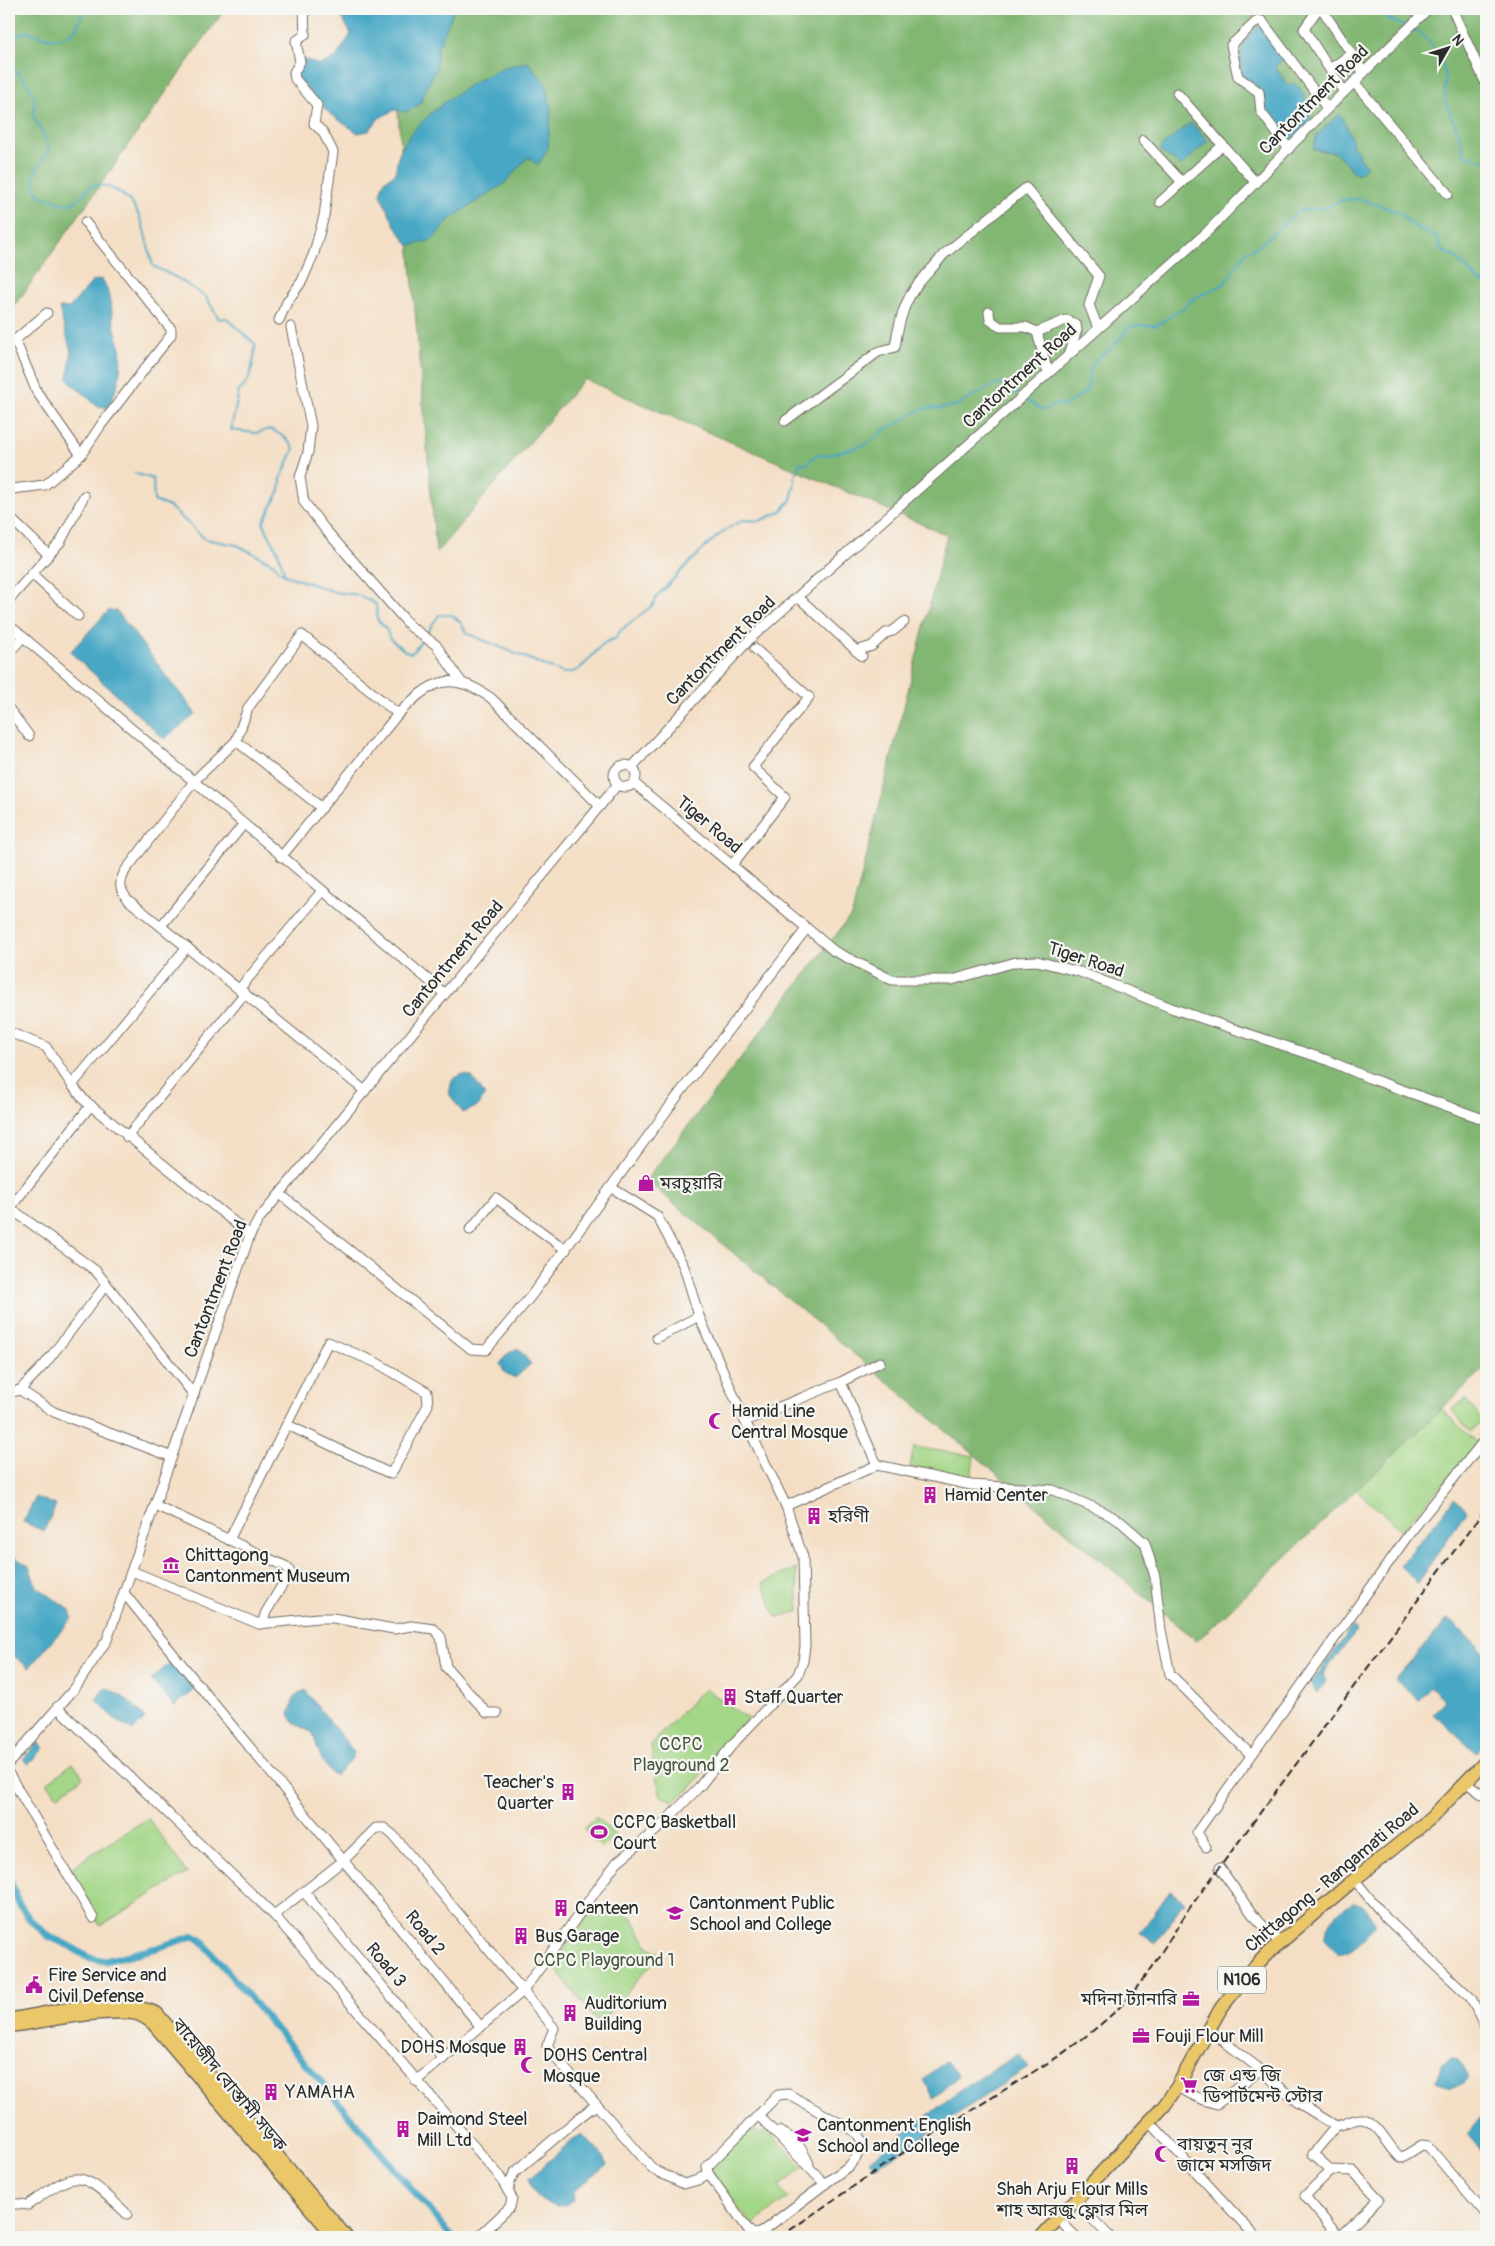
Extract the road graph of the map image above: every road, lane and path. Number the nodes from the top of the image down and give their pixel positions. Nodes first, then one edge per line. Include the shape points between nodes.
1 (304, 9) edge
2 (1320, 9) edge
3 (1428, 9) edge
4 (1452, 9) edge
5 (1352, 54) junction
6 (1330, 69) junction
7 (1364, 72) junction
8 (1354, 82) junction
9 (1486, 84) edge
10 (1344, 92) junction
11 (1177, 93) dead end
12 (1326, 110) junction
13 (1143, 140) dead end
14 (1223, 145) junction
15 (1289, 149) junction
16 (1182, 182) junction
17 (1256, 183) junction
18 (1448, 194) dead end
19 (1160, 202) dead end
20 (85, 222) dead end
21 (989, 312) dead end
22 (47, 313) dead end
23 (279, 320) dead end
24 (291, 327) dead end
25 (1098, 328) junction
26 (1037, 332) junction
27 (12, 339) edge
28 (1068, 355) junction
29 (1048, 373) junction
30 (785, 421) dead end
31 (81, 455) junction
32 (9, 493) edge
33 (84, 496) dead end
34 (9, 517) edge
35 (49, 555) junction
36 (32, 574) junction
37 (798, 597) junction
38 (9, 600) edge
39 (78, 616) dead end
40 (904, 622) dead end
41 (9, 625) edge
42 (23, 637) junction
43 (755, 649) dead end
44 (9, 653) edge
45 (462, 683) junction
46 (9, 709) edge
47 (398, 714) junction
48 (29, 736) dead end
49 (236, 741) junction
50 (632, 767) junction
51 (194, 782) junction
52 (634, 783) junction
53 (618, 784) junction
54 (600, 806) junction
55 (322, 808) junction
56 (243, 824) junction
57 (281, 857) junction
58 (732, 865) junction
59 (322, 891) junction
60 (161, 926) junction
61 (807, 928) junction
62 (187, 947) junction
63 (242, 990) junction
64 (445, 994) junction
65 (9, 1032) edge
66 (72, 1085) junction
67 (365, 1091) junction
68 (91, 1105) junction
69 (1486, 1120) edge
70 (127, 1136) junction
71 (612, 1188) junction
72 (280, 1194) junction
73 (9, 1210) edge
74 (470, 1230) dead end
75 (250, 1235) junction
76 (566, 1250) junction
77 (106, 1285) junction
78 (699, 1316) junction
79 (657, 1338) dead end
80 (880, 1362) dead end
81 (841, 1382) junction
82 (20, 1390) junction
83 (9, 1393) edge
84 (194, 1395) junction
85 (745, 1421) junction
86 (292, 1427) dead end
87 (1486, 1438) edge
88 (172, 1457) junction
89 (877, 1466) junction
90 (155, 1505) junction
91 (786, 1506) junction
92 (229, 1540) junction
93 (132, 1571) junction
94 (124, 1593) junction
95 (259, 1624) junction
96 (58, 1707) junction
97 (497, 1713) dead end
98 (1251, 1755) junction
99 (1486, 1761) edge
100 (9, 1763) edge
101 (1486, 1770) edge
102 (9, 1774) edge
103 (1471, 1786) junction
104 (1486, 1794) edge
105 (1206, 1847) dead end
106 (344, 1860) junction
107 (1220, 1868) dead end
108 (1358, 1884) junction
109 (304, 1892) junction
110 (274, 1915) junction
111 (93, 1918) dead end
112 (1280, 1943) junction
113 (523, 1991) junction
114 (9, 2019) edge
115 (9, 2027) edge
116 (481, 2027) junction
117 (1486, 2029) edge
118 (1211, 2030) junction
119 (443, 2059) junction
120 (1261, 2070) junction
121 (416, 2081) junction
122 (1179, 2088) junction
123 (596, 2105) junction
124 (758, 2115) junction
125 (1152, 2124) junction
126 (1336, 2126) junction
127 (1331, 2170) junction
128 (708, 2173) junction
129 (826, 2184) junction
130 (509, 2192) junction
131 (9, 2203) edge
132 (1078, 2204) junction
133 (127, 2214) dead end
134 (1486, 2215) edge
135 (1064, 2225) junction
136 (334, 2237) edge
137 (347, 2237) edge
138 (478, 2237) edge
139 (1041, 2237) edge
140 (1052, 2237) edge
141 (1076, 2237) edge
142 (1110, 2237) edge
143 (1256, 2237) edge
144 (1340, 2237) edge

1 - 23 street via 305,36 296,42 300,62 294,72 317,105 314,124 324,132 333,152 324,216 314,253
2 - 5 street
2 - 6 street via 1304,29
3 - 7 street, Cantontment Road
4 - 9 street
5 - 6 street
5 - 7 street
6 - 10 street
7 - 8 street, Cantontment Road
8 - 10 street, Cantontment Road
8 - 18 street
10 - 12 street, Cantontment Road
11 - 14 street
12 - 15 street, Cantontment Road
12 - 15 street via 1262,20 1231,44 1238,78 1259,92 1260,112
13 - 16 street
14 - 16 street
14 - 17 street
15 - 17 street, Cantontment Road
16 - 19 street
17 - 25 street, Cantontment Road via 1208,231
20 - 31 street via 171,329 171,335
21 - 26 street via 990,320 1000,327 1026,327
22 - 27 street
24 - 45 street via 311,426 308,452 300,477 304,502 411,627 436,645
25 - 28 street, Cantontment Road
25 - 30 street via 1089,305 1099,276 1026,188 943,255 912,292 897,331 895,347 878,352
26 - 28 street via 1066,320 1076,324
26 - 29 street
27 - 31 street via 37,392
28 - 29 street, Cantontment Road
29 - 37 street, Cantontment Road
31 - 32 street via 45,485 12,489
33 - 35 street via 61,541
34 - 35 street
35 - 36 street
36 - 38 street
36 - 39 street
37 - 40 street via 859,654
37 - 50 street, Cantontment Road via 750,640
41 - 42 street
42 - 44 street
42 - 51 street
43 - 58 street via 809,697 753,767 785,797
45 - 47 street via 436,683 420,692
45 - 54 street via 491,698
46 - 48 street
47 - 49 street via 302,635 248,708
47 - 55 street
49 - 51 street
49 - 55 street
50 - 52 street via 636,774
50 - 53 street via 624,765 616,769 614,777
51 - 56 street
51 - 60 street via 124,871 119,882 127,898
52 - 53 street via 626,787
52 - 58 street, Tiger Road
53 - 54 street, Cantontment Road
54 - 64 street, Cantontment Road
55 - 57 street
56 - 57 street
56 - 60 street
57 - 59 street
58 - 61 street, Tiger Road
59 - 63 street
59 - 64 street
60 - 62 street
61 - 69 street, Tiger Road via 834,951 892,980 952,980 1016,962 1037,961 1080,972
61 - 71 street via 676,1098
62 - 63 street
62 - 66 street
63 - 67 street
63 - 70 street
64 - 67 street, Cantontment Road
65 - 66 street via 46,1047
66 - 68 street
67 - 72 street, Cantontment Road
68 - 70 street
68 - 73 street
70 - 75 street
71 - 76 street
71 - 78 street via 657,1216 684,1267
72 - 75 street, Cantontment Road
72 - 76 street via 471,1349 486,1350
73 - 77 street via 96,1271
74 - 76 street via 496,1198
75 - 84 street, Cantontment Road
77 - 82 street via 45,1364
77 - 84 street
78 - 79 street
78 - 85 street
80 - 81 street
81 - 85 street
81 - 89 street
82 - 83 street
82 - 88 street via 54,1412
84 - 88 street, Cantontment Road
85 - 91 street
86 - 92 street via 391,1474 428,1405 427,1392 377,1363 328,1342
87 - 98 street via 1409,1534
88 - 90 street, Cantontment Road
89 - 91 street
89 - 98 street via 971,1485 1053,1490 1121,1522 1145,1543 1155,1577 1170,1674
90 - 92 street
90 - 93 street, Cantontment Road
91 - 113 street via 803,1556 805,1646 798,1675 732,1745 700,1786 660,1827 617,1862
92 - 95 street via 290,1572
93 - 94 street, Cantontment Road
93 - 95 street
94 - 96 street, Cantontment Road via 107,1640 75,1688
94 - 106 street, Road 2
95 - 97 street via 333,1618 394,1629 411,1626 434,1629 441,1637 446,1667 487,1713
96 - 100 street, Cantontment Road
96 - 110 street
98 - 105 street via 1197,1832
99 - 112 highway, Chittagong - Rangamati Road / N106 via 1431,1818
101 - 103 highway, Chittagong - Rangamati Road / N106
102 - 111 street
103 - 104 street
103 - 108 highway, Chittagong - Rangamati Road / N106 via 1406,1846
106 - 109 street
106 - 113 street via 376,1828 384,1828
106 - 116 street, Road 2
107 - 112 street via 1253,1914
108 - 117 street via 1386,1918 1471,1998
108 - 118 highway, Chittagong - Rangamati Road / N106 via 1266,1965
109 - 110 street
109 - 119 street, Road 3
110 - 121 street
112 - 118 highway, Chittagong - Rangamati Road / N106 via 1235,1989
113 - 116 street
113 - 123 street via 554,2028 547,2046
114 - 137 main road, বায়েজীদ বোস্তামী সড়ক via 120,2004 157,2013
115 - 136 main road, বায়েজীদ বোস্তামী সড়ক via 121,2013 138,2015 152,2023
116 - 119 street
118 - 120 street
118 - 122 highway, Chittagong - Rangamati Road / N106
119 - 121 street
120 - 122 street via 1217,2104
120 - 126 street via 1297,2102
121 - 130 street via 498,2174
122 - 125 highway, Chittagong - Rangamati Road / N106
123 - 128 street via 656,2171 684,2184
123 - 130 street via 514,2173
124 - 128 street via 708,2165
124 - 129 street
124 - 129 street via 778,2095 788,2094 857,2133 862,2142 856,2158
125 - 132 highway, Chittagong - Rangamati Road / N106
125 - 143 street
126 - 127 street via 1313,2154
126 - 134 street via 1365,2120 1383,2135 1401,2158 1422,2145 1428,2146
127 - 144 street via 1304,2196
127 - 144 street via 1352,2171 1380,2199
128 - 129 street via 750,2232 755,2234
130 - 138 street via 512,2198 510,2207
131 - 133 street via 28,2205 63,2181 78,2178 95,2184
132 - 135 highway, Chittagong - Rangamati Road / N106
132 - 139 highway, Chittagong - Rangamati Road / N106
132 - 142 street
135 - 140 highway, Chittagong - Rangamati Road / N106
135 - 141 street

